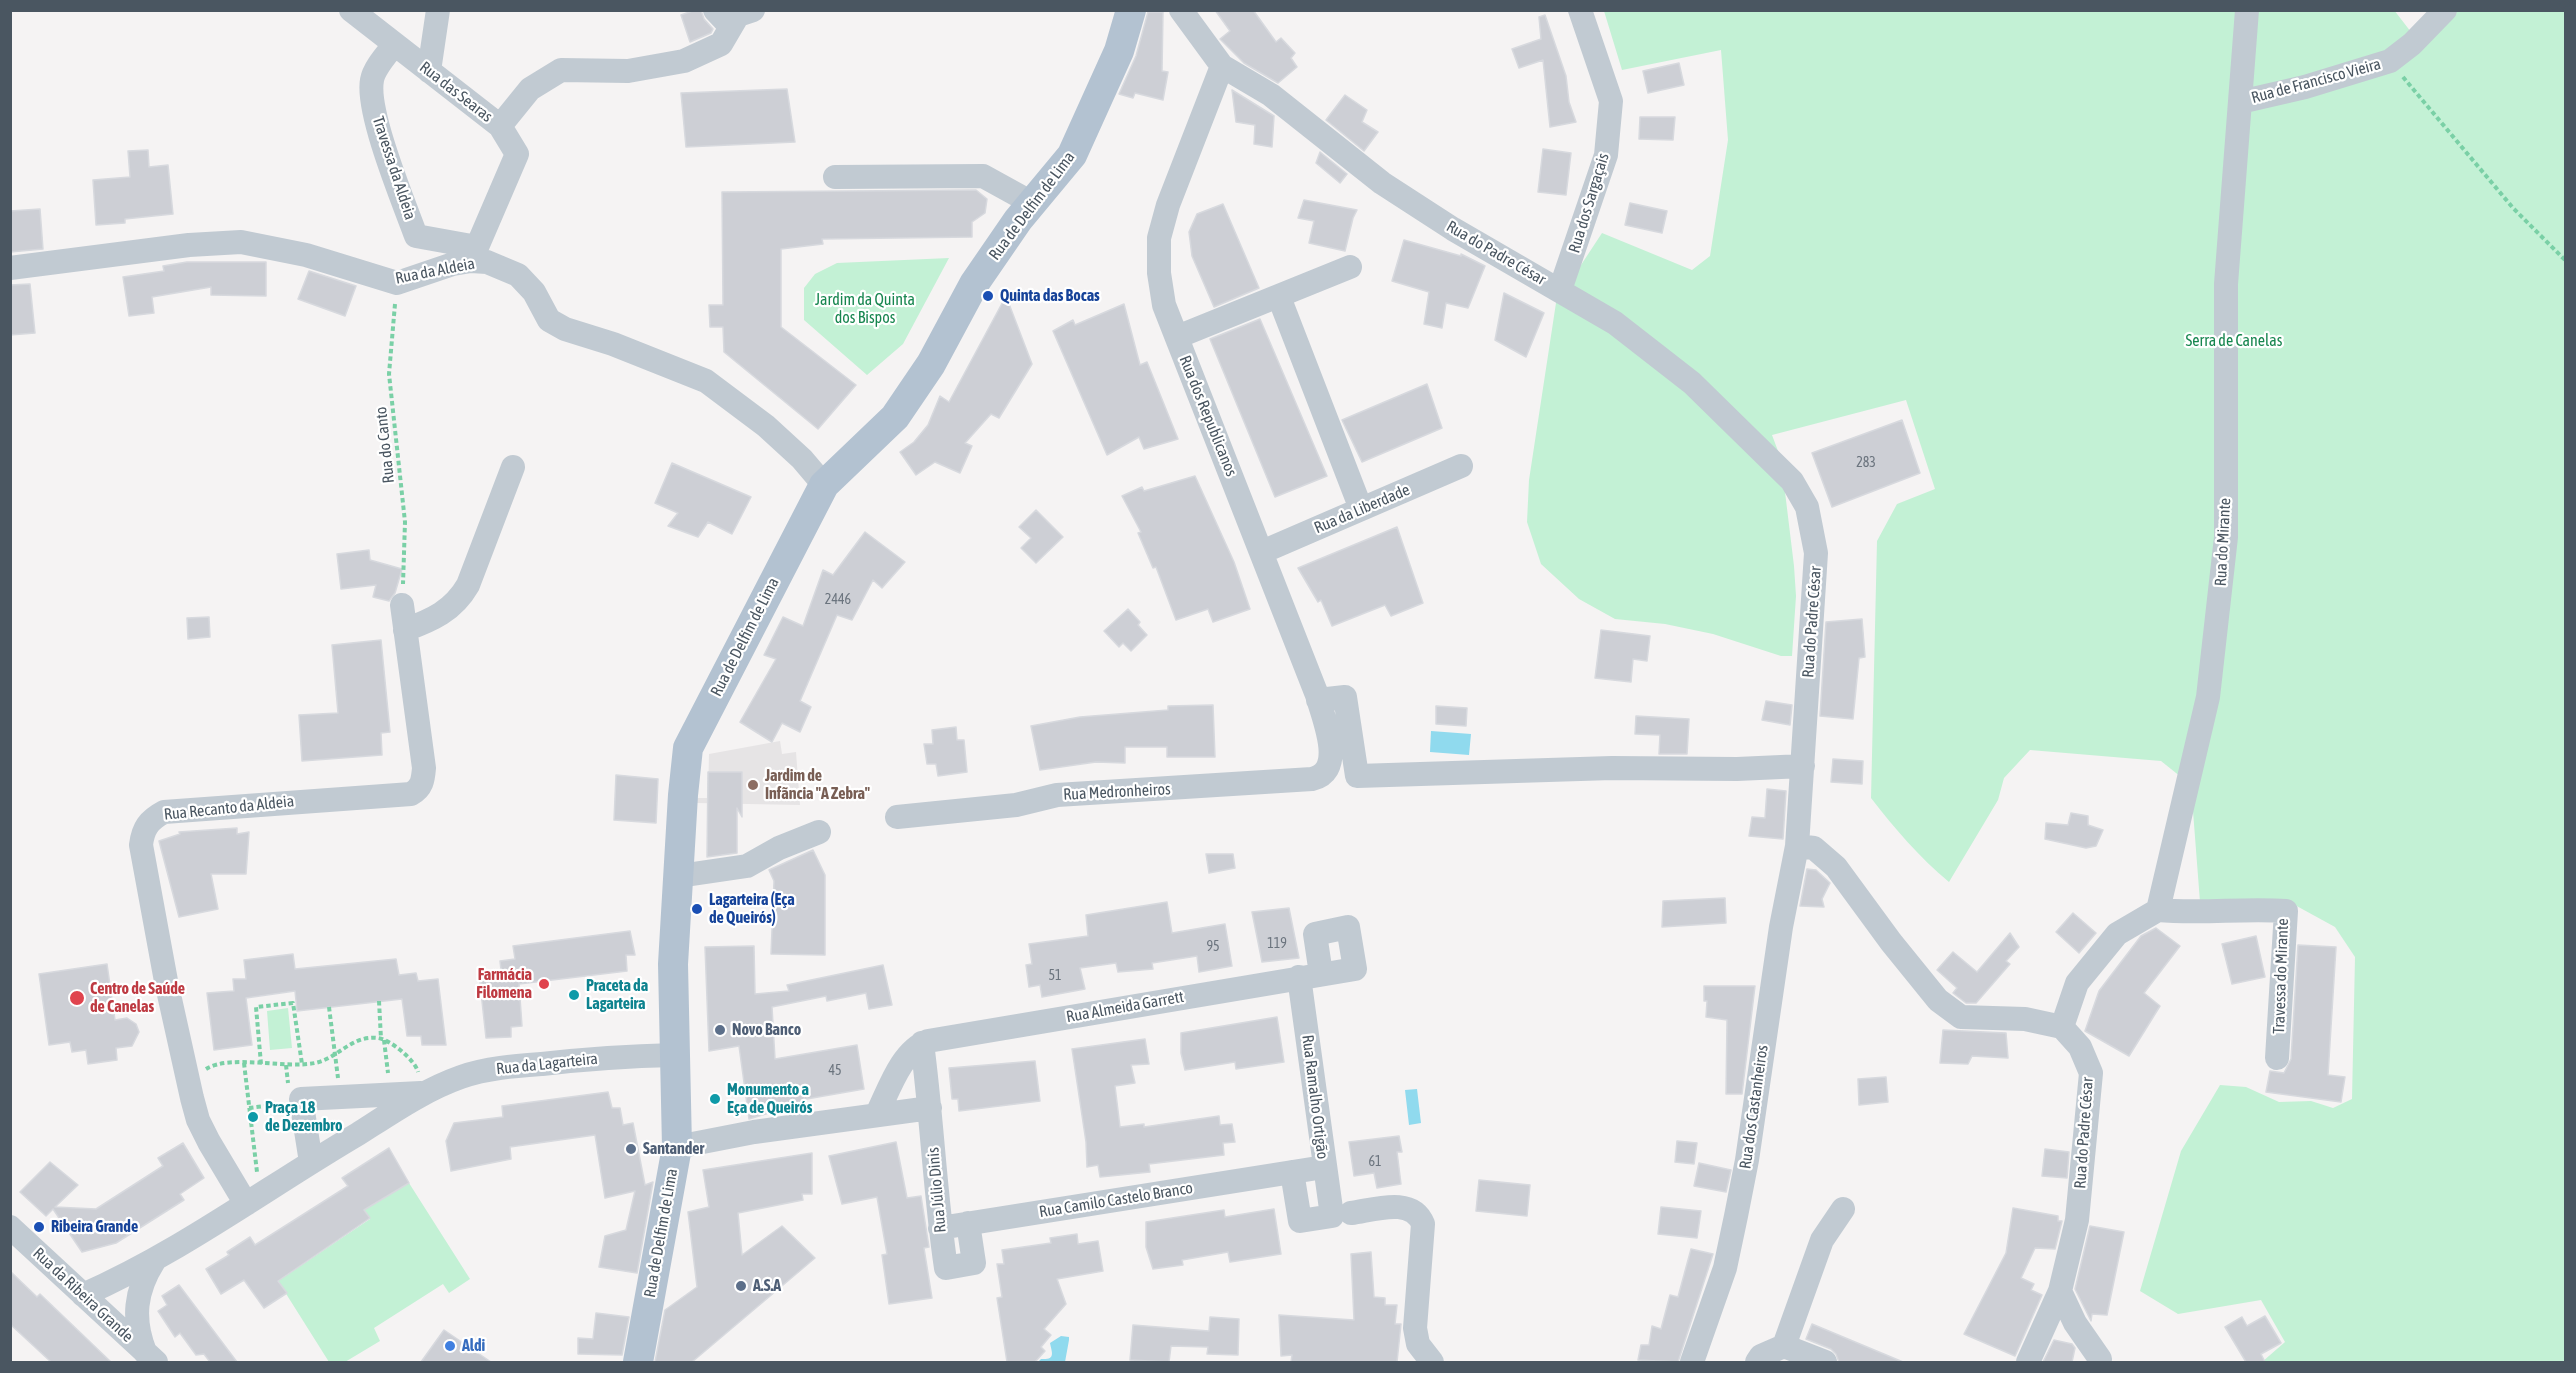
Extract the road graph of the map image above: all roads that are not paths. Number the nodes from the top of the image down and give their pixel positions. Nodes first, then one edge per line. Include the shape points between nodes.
1 (351, 10) edge
2 (438, 10) edge
3 (753, 10) edge
4 (1131, 10) edge
5 (1181, 10) edge
6 (1580, 10) edge
7 (2247, 10) edge
8 (2445, 10) edge
9 (723, 19) edge
10 (394, 45) junction
11 (1222, 66) junction
12 (429, 71) junction
13 (2240, 102) junction
14 (500, 126) junction
15 (835, 177) dead end
16 (1032, 203) junction
17 (474, 254) junction
18 (1350, 267) dead end
19 (10, 268) edge
20 (1560, 290) junction
21 (1279, 297) junction
22 (1177, 337) junction
23 (1461, 466) dead end
24 (513, 467) dead end
25 (825, 485) junction
26 (1361, 509) junction
27 (1262, 552) junction
28 (402, 605) road end
29 (405, 630) junction
30 (1318, 700) junction
31 (1330, 763) joint
32 (1803, 766) junction
33 (897, 818) dead end
34 (819, 832) dead end
35 (1797, 846) junction
36 (679, 876) junction
37 (2158, 910) junction
38 (1310, 976) joint
39 (2062, 1027) junction
40 (925, 1042) junction
41 (674, 1055) junction
42 (2277, 1058) dead end
43 (425, 1093) junction
44 (930, 1108) junction
45 (877, 1114) junction
46 (677, 1147) junction
47 (311, 1162) junction
48 (1324, 1167) junction
49 (1292, 1172) junction
50 (246, 1204) junction
51 (1843, 1209) dead end
52 (1341, 1215) junction
53 (968, 1223) junction
54 (10, 1227) edge
55 (940, 1228) junction
56 (154, 1261) junction
57 (2060, 1291) junction
58 (82, 1294) junction
59 (1784, 1346) junction
60 (151, 1358) edge
61 (2100, 1359) dead end
62 (638, 1362) edge
63 (1432, 1362) edge
64 (1692, 1362) edge
65 (1757, 1362) edge
66 (1825, 1362) edge
67 (2028, 1362) edge

1 - 10 street, Rua das Searas
2 - 12 street
3 - 9 street
4 - 16 main road, Rua de Delfim de Lima via 1119,51 1072,155
5 - 11 street, Rua do Padre César
6 - 20 street, Rua dos Sargaçais via 1611,101 1606,155
7 - 13 street, Rua do Mirante
8 - 13 street, Rua de Francisco Vieira via 2390,61
9 - 14 street via 721,44 684,61 628,71 561,70 530,89
10 - 12 street, Rua das Searas
10 - 17 street, Travessa da Aldeia via 372,80 374,106 417,236
11 - 20 street, Rua do Padre César via 1271,95 1382,183
11 - 22 street, Rua dos Republicanos via 1159,238 1161,290
12 - 14 street, Rua das Searas
13 - 37 street, Rua do Mirante via 2226,284 2226,537 2208,696
14 - 17 street, Rua das Searas via 517,154
15 - 16 street via 983,176
16 - 25 main road, Rua de Delfim de Lima via 974,284 931,364 894,417
17 - 19 street, Rua da Aldeia via 397,283 306,255 241,242
17 - 25 street, Rua da Aldeia via 518,275 534,292 549,320 565,329 706,381 766,426
18 - 21 street
20 - 32 street, Rua do Padre César via 1615,323 1692,383 1782,469 1801,495 1812,520 1816,552
21 - 22 street
21 - 26 street
22 - 27 street, Rua dos Republicanos
23 - 26 street, Rua da Liberdade
24 - 29 street via 460,598 441,615
25 - 36 main road, Rua de Delfim de Lima via 688,748
26 - 27 street, Rua da Liberdade
27 - 30 street, Rua dos Republicanos
28 - 29 street, Rua Recanto da Aldeia
29 - 50 street, Rua Recanto da Aldeia via 424,768 418,790 411,794 164,812 147,824 142,833 141,844 198,1120
30 - 31 street, Rua dos Republicanos via 1330,746
30 - 32 street via 1345,697 1357,776
31 - 33 street, Rua Medronheiros via 1324,775 1312,779 1057,795 1016,805
32 - 35 street, Rua do Padre César
34 - 36 street via 747,866
35 - 39 street via 1814,848 1836,867 1938,1000 1961,1017 2025,1019
35 - 64 street, Rua dos Castanheiros via 1736,1216 1725,1268
36 - 41 main road, Rua de Delfim de Lima via 673,964
37 - 39 street via 2117,934 2077,983
37 - 42 street, Travessa do Mirante via 2286,911
38 - 40 street, Rua Almeida Garrett
38 - 48 street, Rua Ramalho Ortigão
39 - 57 street, Rua do Padre César via 2080,1047 2091,1073 2077,1220
40 - 44 street, Rua Júlio Dinis
40 - 45 street via 904,1061
41 - 43 street, Rua da Lagarteira via 497,1068 464,1076
41 - 46 main road, Rua de Delfim de Lima
43 - 47 street, Rua da Lagarteira
43 - 47 street, Rua da Lagarteira via 301,1099
44 - 45 street
44 - 55 street, Rua Júlio Dinis
45 - 46 street
46 - 62 main road, Rua de Delfim de Lima
47 - 50 street, Rua da Lagarteira
48 - 49 street, Rua Camilo Castelo Branco
48 - 52 street, Rua Ramalho Ortigão
49 - 52 street via 1300,1221
49 - 53 street, Rua Camilo Castelo Branco
50 - 56 street, Rua da Lagarteira
51 - 59 street via 1822,1240
52 - 63 street via 1406,1207 1420,1216 1423,1224 1415,1328 1418,1344
53 - 55 street, Rua Camilo Castelo Branco
53 - 55 street, Rua Júlio Dinis via 974,1263 946,1268
54 - 58 street, Rua da Ribeira Grande
56 - 58 street, Rua da Lagarteira
56 - 60 street via 142,1282 136,1308 138,1328
57 - 61 street via 2075,1323
57 - 67 street, Rua do Padre César
58 - 60 street, Rua da Ribeira Grande
59 - 65 street via 1761,1356
59 - 66 street

